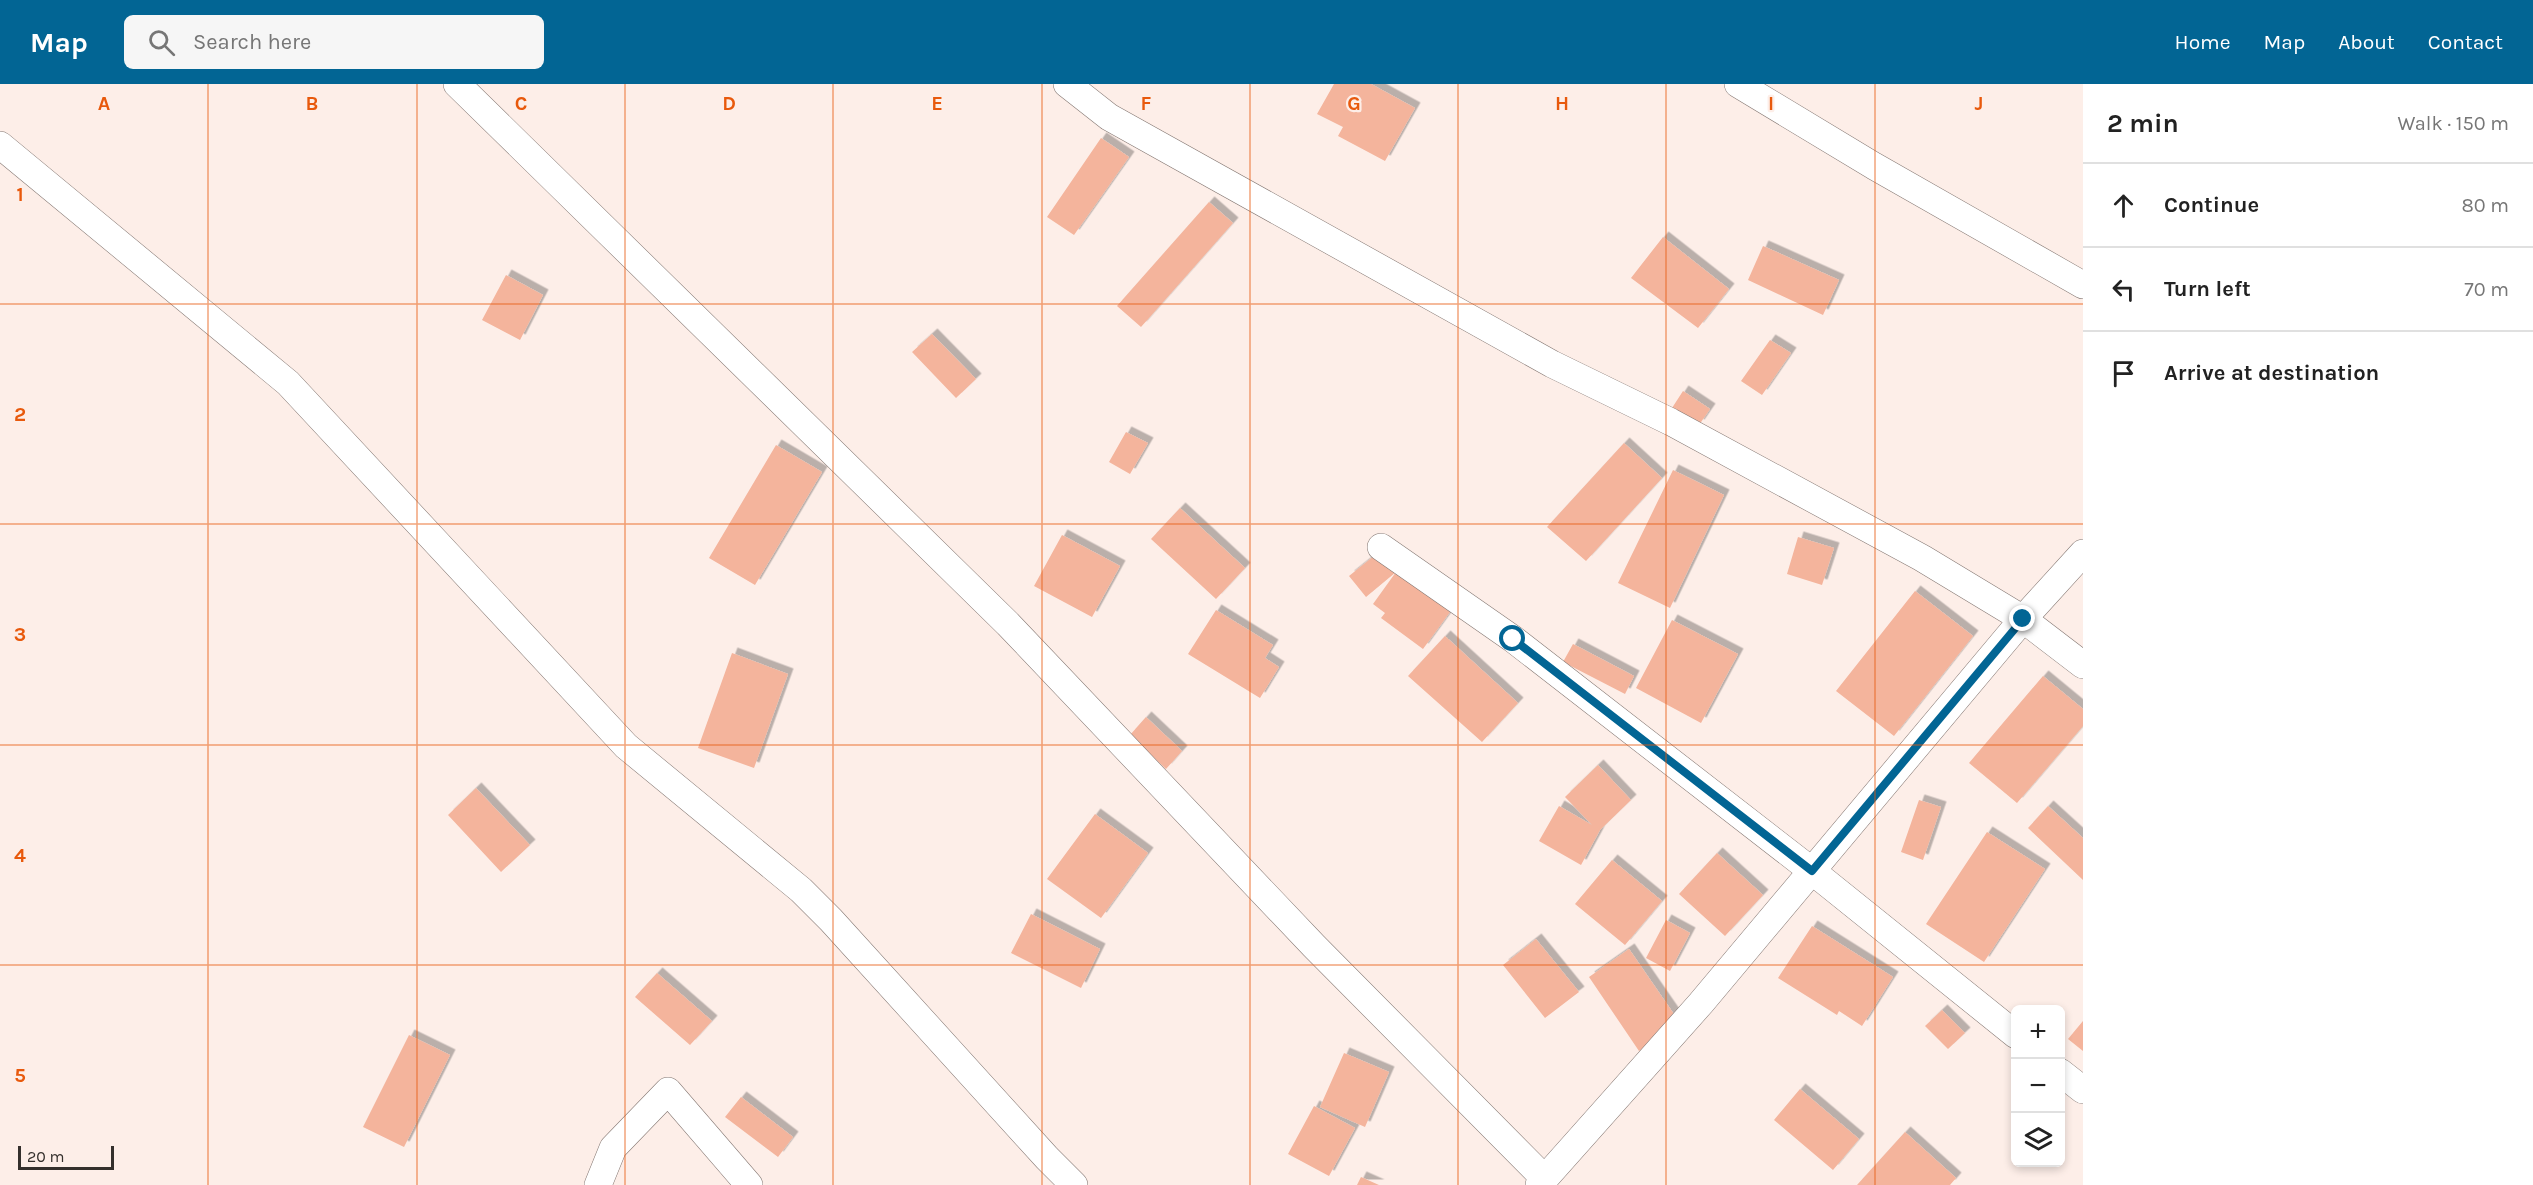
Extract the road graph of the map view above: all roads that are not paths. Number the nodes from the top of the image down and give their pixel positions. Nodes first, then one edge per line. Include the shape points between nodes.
1 (457, 84) edge
2 (1067, 84) edge
3 (1738, 84) edge
4 (0, 145) edge
5 (2083, 285) edge
6 (1381, 547) dead end
7 (2083, 553) edge
8 (2023, 619) junction
9 (2083, 665) edge
10 (1812, 871) junction
11 (2011, 1031) edge
12 (2065, 1074) edge
13 (2083, 1090) edge
14 (1542, 1182) edge
15 (598, 1185) edge
16 (749, 1185) edge
17 (1074, 1185) edge

1 - 14 street via 1008,624
2 - 8 street via 1109,117 1551,364 1671,422 1922,558
3 - 5 street
4 - 17 street via 288,383 626,746 801,890
6 - 10 street via 1513,639
7 - 8 street
8 - 9 street
8 - 10 street
10 - 11 street
10 - 14 street
12 - 13 street
15 - 16 street via 613,1148 668,1091

